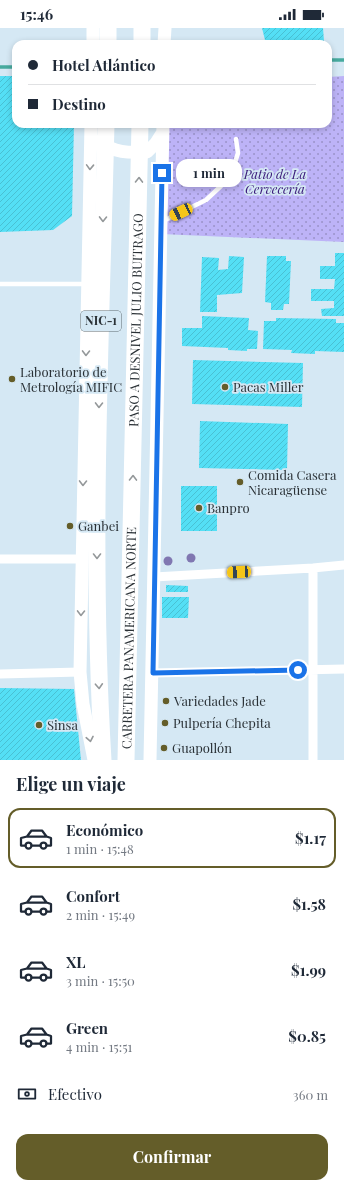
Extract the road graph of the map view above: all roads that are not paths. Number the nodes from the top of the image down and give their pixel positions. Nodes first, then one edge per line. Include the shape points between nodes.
1 (93, 28) edge
2 (108, 28) edge
3 (142, 28) edge
4 (165, 28) edge
5 (93, 40) edge
6 (108, 40) edge
7 (142, 40) edge
8 (164, 40) edge
9 (96, 128) edge
10 (96, 128) edge
11 (97, 128) edge
12 (140, 128) edge
13 (163, 128) edge
14 (236, 139) dead end
15 (147, 152) junction
16 (162, 173) junction
17 (161, 221) junction
18 (0, 284) edge
19 (87, 284) junction
20 (132, 517) joint
21 (0, 559) edge
22 (81, 559) junction
23 (344, 565) edge
24 (314, 568) junction
25 (154, 577) junction
26 (344, 669) edge
27 (314, 670) junction
28 (80, 672) junction
29 (153, 673) junction
30 (0, 674) edge
31 (94, 760) edge
32 (103, 760) edge
33 (126, 760) edge
34 (150, 760) edge
35 (313, 760) edge

1 - 5 street
2 - 6 highway
3 - 7 highway
4 - 8 street
9 -> 19 street
10 -> 32 highway, CARRETERA PANAMERICANA NORTE / NIC-1 via 97,667
11 - 15 street via 99,140 108,148 121,152
20 -> 12 highway, PASO A DESNIVEL JULIO BUITRAGO / NIC-1
13 - 15 street via 156,143
13 - 16 street
14 - 17 lane via 238,153 233,168 221,186 206,200
15 - 16 street via 157,160
16 - 17 street
17 - 25 street
18 - 19 lane
19 -> 22 street
20 - 33 highway, CARRETERA PANAMERICANA NORTE / NIC-1
21 - 22 street
22 -> 28 street
23 - 24 street
24 - 25 street
24 - 27 street
25 - 29 street
26 - 27 street
27 - 29 street
27 - 35 street
28 - 30 street
28 -> 31 street via 83,704
29 - 34 street

